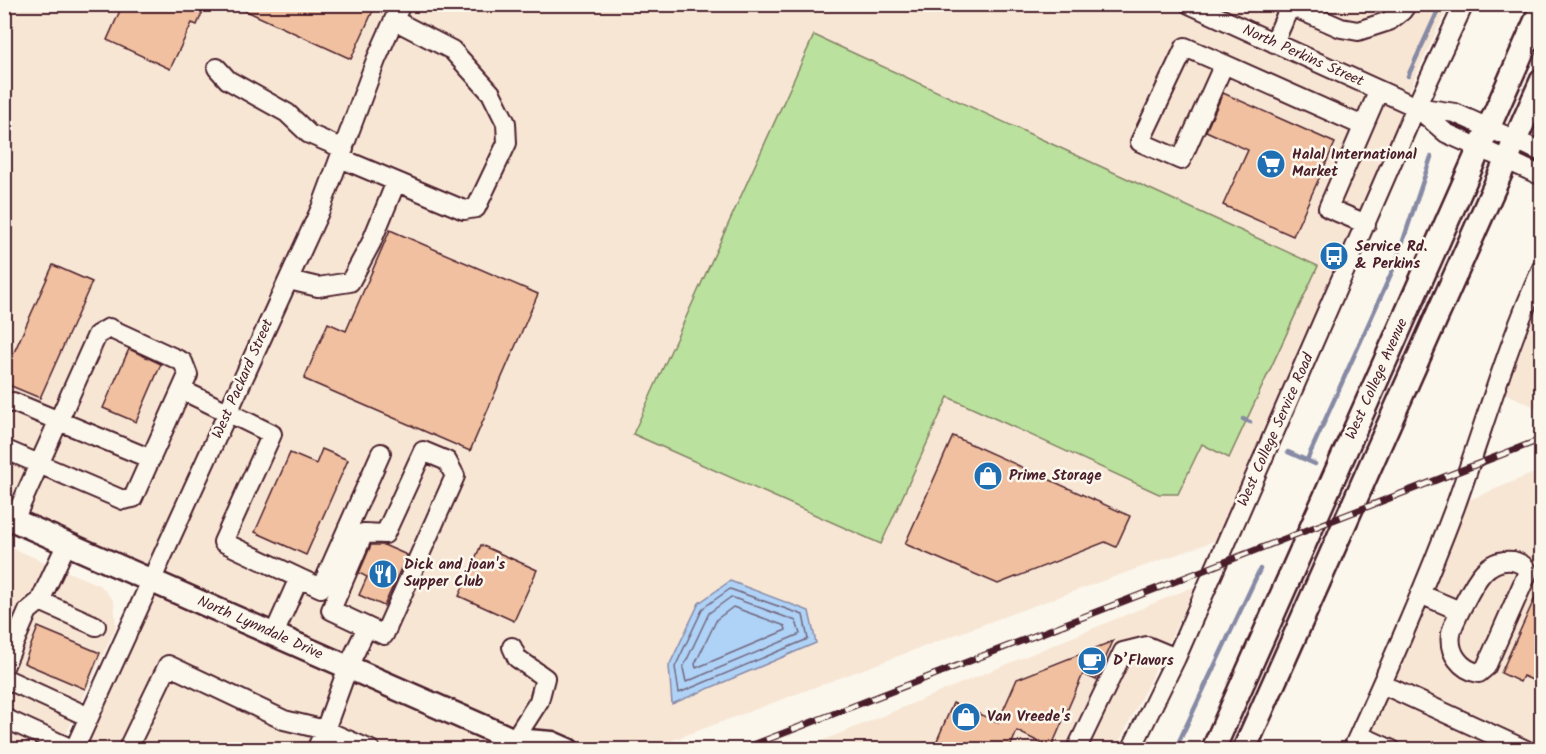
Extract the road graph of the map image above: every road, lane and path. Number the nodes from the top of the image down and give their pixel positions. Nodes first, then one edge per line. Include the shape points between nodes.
1 (1407, 4) edge
2 (1464, 4) edge
3 (1289, 5) edge
4 (1197, 6) edge
5 (1542, 8) edge
6 (397, 12) edge
7 (1274, 43) junction
8 (1224, 64) junction
9 (216, 68) dead end
10 (1542, 80) edge
11 (1379, 90) junction
12 (1416, 107) junction
13 (1363, 126) junction
14 (1489, 128) junction
15 (1515, 140) junction
16 (1479, 149) junction
17 (1542, 152) edge
18 (342, 154) junction
19 (1506, 161) junction
20 (1542, 176) edge
21 (396, 182) junction
22 (1366, 224) junction
23 (1542, 268) edge
24 (289, 280) junction
25 (182, 390) junction
26 (4, 404) edge
27 (228, 412) junction
28 (58, 421) junction
29 (4, 448) edge
30 (381, 453) dead end
31 (150, 459) junction
32 (39, 464) junction
33 (9, 518) edge
34 (67, 543) junction
35 (299, 578) junction
36 (152, 580) junction
37 (1420, 594) junction
38 (40, 602) junction
39 (1460, 611) junction
40 (96, 626) dead end
41 (367, 627) junction
42 (274, 634) junction
43 (512, 647) dead end
44 (1176, 658) junction
45 (4, 667) edge
46 (348, 667) junction
47 (4, 678) edge
48 (1382, 684) junction
49 (89, 717) junction
50 (4, 718) edge
51 (325, 730) junction
52 (1356, 742) edge
53 (519, 745) edge
54 (74, 750) edge
55 (127, 750) edge
56 (316, 750) edge
57 (371, 750) edge
58 (568, 750) edge
59 (1076, 750) edge
60 (1131, 750) edge
61 (1213, 750) edge
62 (1244, 750) edge
63 (1392, 750) edge
64 (1526, 750) edge

1 - 3 street via 1389,21 1358,31 1341,28
2 - 12 street, West College Service Road
3 - 7 street
4 - 7 street, North Perkins Street
5 - 14 main road, West College Avenue
6 - 18 street, West Packard Street
6 - 21 street via 452,50 490,93 506,123 507,143 476,208 464,210
7 - 11 street, North Perkins Street
8 - 8 street via 1181,160 1140,142 1185,47
8 - 13 street
9 - 18 street via 228,80 287,113 309,134
10 - 15 main road, West College Avenue
11 - 12 street, North Perkins Street
11 - 13 street
12 - 14 street via 1455,113
12 - 16 street via 1446,134
12 - 22 street, West College Service Road
13 - 22 street via 1328,208
14 - 15 street
14 - 16 main road, West College Avenue
15 - 17 street
15 - 19 main road, West College Avenue
16 - 19 street
16 - 61 main road, West College Avenue
18 - 21 street
18 - 24 street, West Packard Street
19 - 20 street
19 - 62 main road, West College Avenue
21 - 24 street via 351,282 318,287
22 - 44 street, West College Service Road
23 - 37 street
24 - 27 street, West Packard Street
25 - 27 street
25 - 28 street via 189,375 183,362 109,328 97,335
25 - 31 street
26 - 28 street via 13,402
27 - 35 street via 272,434 223,542
27 - 36 street, West Packard Street
28 - 31 street
28 - 32 street
29 - 32 street
30 - 35 street via 321,588
31 - 32 street via 133,498 123,500
32 - 33 street
33 - 34 main road, North Lynndale Drive
34 - 36 main road, North Lynndale Drive
34 - 38 street
35 - 42 street
36 - 42 main road, North Lynndale Drive
36 - 49 street, West Packard Street
37 - 39 street
37 - 48 street
38 - 40 street
38 - 45 street via 28,611
39 - 39 street via 1491,564 1503,560 1525,566 1528,572 1486,667 1479,673 1469,671 1450,646 1451,631
41 - 41 street via 384,635 455,476 447,461 423,450 385,534 364,533 331,610
41 - 46 street
42 - 46 main road, North Lynndale Drive
43 - 53 street via 517,658 545,678
44 - 59 street via 1147,646 1123,651
44 - 60 street, West College Service Road
46 - 51 street
46 - 53 main road, North Lynndale Drive
47 - 49 street
48 - 52 street
48 - 64 street
49 - 54 street, West Packard Street
50 - 54 street
51 - 55 street via 284,720 168,665
51 - 56 street
51 - 57 street
52 - 63 street
53 - 58 main road, North Lynndale Drive via 552,743

